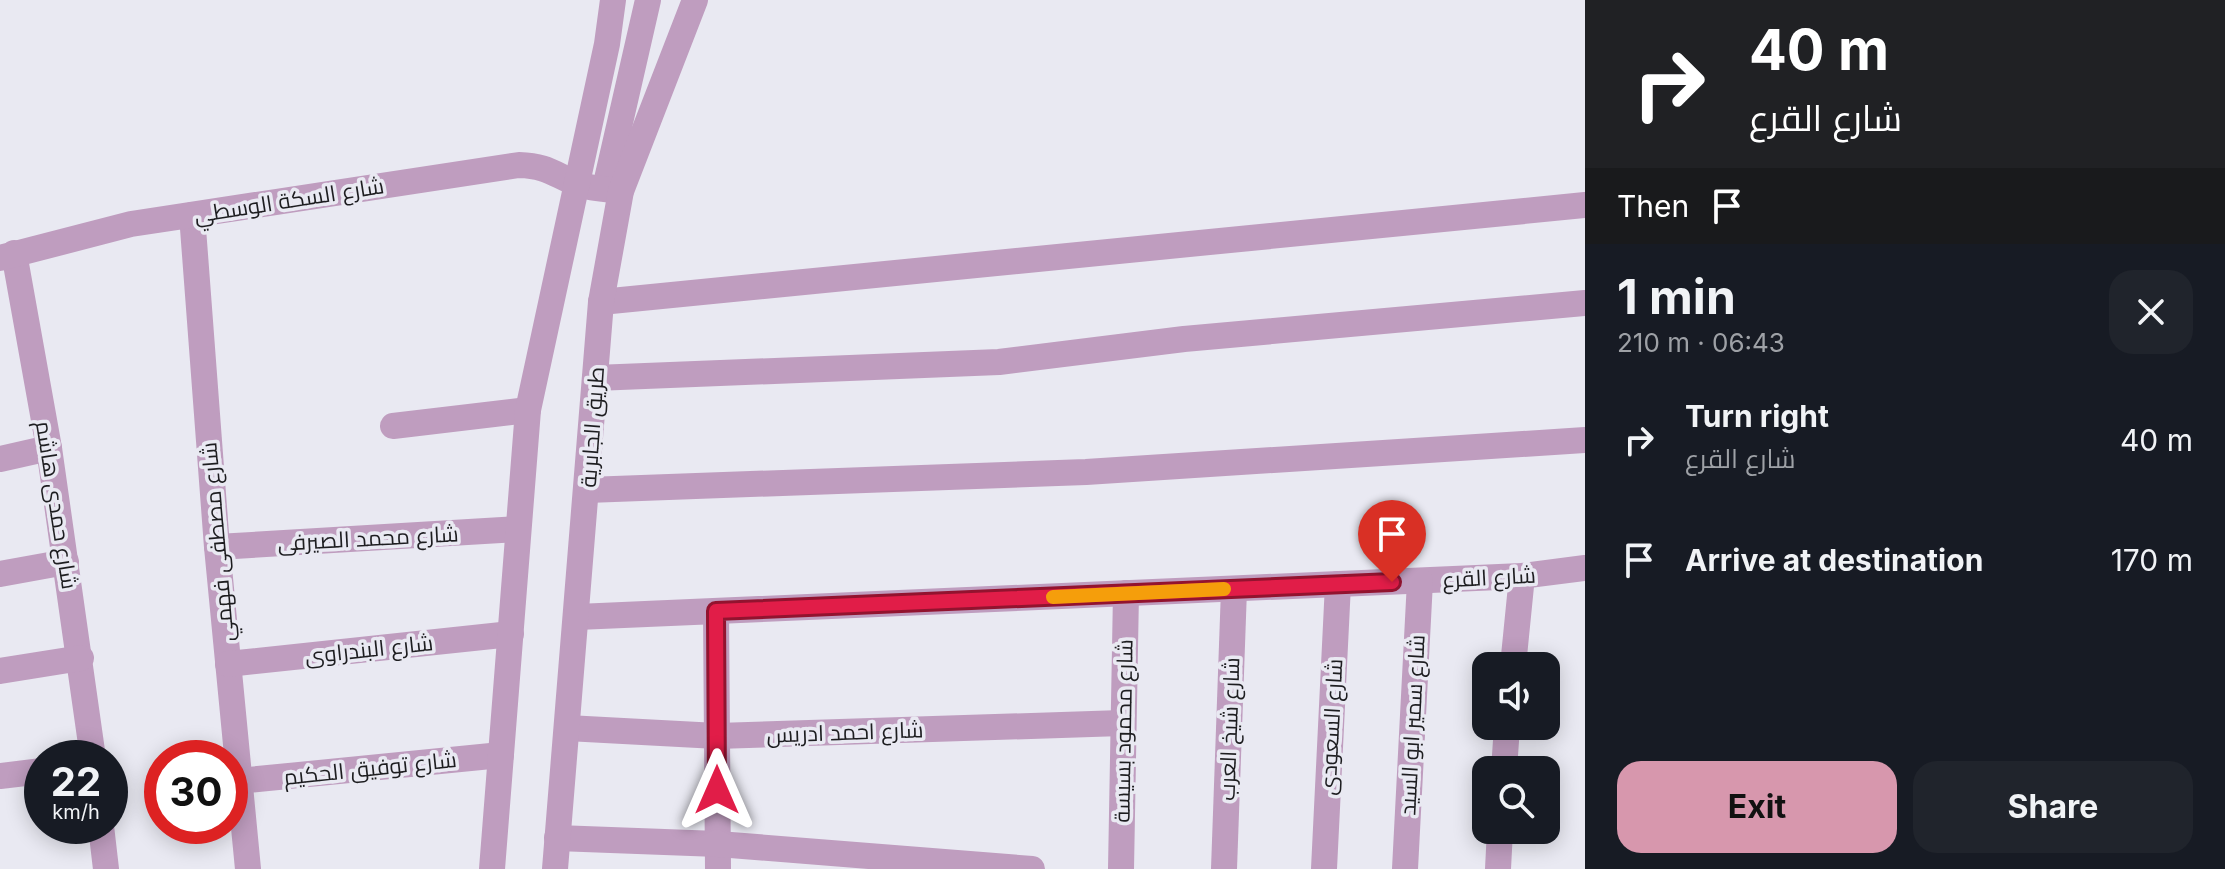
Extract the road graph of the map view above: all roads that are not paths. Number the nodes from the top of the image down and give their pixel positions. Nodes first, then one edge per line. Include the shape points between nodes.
1 (613, 0) edge
2 (648, 0) edge
3 (695, 0) edge
4 (576, 184) junction
5 (613, 190) junction
6 (1585, 205) edge
7 (192, 215) junction
8 (7, 256) edge
9 (601, 302) junction
10 (1585, 303) edge
11 (595, 378) junction
12 (528, 410) junction
13 (393, 426) dead end
14 (1585, 440) edge
15 (49, 448) junction
16 (0, 459) edge
17 (587, 490) junction
18 (518, 529) junction
19 (217, 547) junction
20 (66, 562) junction
21 (1585, 568) edge
22 (0, 574) edge
23 (1522, 576) junction
24 (1420, 581) junction
25 (1338, 584) junction
26 (1234, 589) junction
27 (1126, 593) junction
28 (716, 611) junction
29 (577, 617) junction
30 (511, 634) junction
31 (1514, 652) edge
32 (81, 658) junction
33 (228, 664) junction
34 (0, 671) edge
35 (1122, 723) junction
36 (567, 728) junction
37 (717, 736) junction
38 (91, 740) edge
39 (234, 740) edge
40 (501, 755) junction
41 (24, 773) edge
42 (0, 776) edge
43 (248, 780) edge
44 (557, 838) junction
45 (103, 844) edge
46 (245, 844) edge
47 (1499, 844) edge
48 (718, 857) edge
49 (106, 869) edge
50 (248, 869) edge
51 (492, 869) edge
52 (555, 869) edge
53 (1032, 869) edge
54 (1121, 869) edge
55 (1224, 869) edge
56 (1324, 869) edge
57 (1405, 869) edge
58 (1498, 869) edge

1 - 4 street
2 - 5 street
3 - 5 street, طريق الجابرية
4 - 5 street, شارع السكة الوسطي
4 - 7 street, شارع السكة الوسطي via 560,172 519,165
4 - 12 street
5 - 9 street, طريق الجابرية
6 - 9 street
7 - 8 street, شارع السكة الوسطي via 131,224
7 - 19 street, شارع مصطفى فهمي
8 - 15 street, شارع حمدى هاشم
9 - 11 street, طريق الجابرية
10 - 11 street via 1184,339 999,362
11 - 17 street, طريق الجابرية
12 - 13 street
12 - 18 street
14 - 17 street via 1086,472
15 - 16 street
15 - 20 street, شارع حمدى هاشم
17 - 29 street, طريق الجابرية
18 - 19 street, شارع محمد الصيرفى
18 - 30 street
19 - 33 street, شارع مصطفى فهمي
20 - 22 street
20 - 32 street, شارع حمدى هاشم
21 - 23 street, شارع القرع
23 - 24 street, شارع القرع
23 - 31 street
24 - 25 street, شارع القرع
24 - 57 street, شارع سمير ابو السيد
25 - 26 street, شارع القرع
25 - 56 street, شارع السعودى
26 - 27 street, شارع القرع
26 - 55 street, شارع شيخ العرب
27 - 28 street, شارع القرع
27 - 35 street, شارع محمود بسيسة
28 - 29 street, شارع القرع
28 - 37 street
29 - 36 street, طريق الجابرية
30 - 33 street, شارع البندراوى
30 - 40 street
32 - 34 street
32 - 38 street, شارع حمدى هاشم
33 - 39 street, شارع مصطفى فهمي
35 - 37 street, شارع احمد ادريس
35 - 54 street, شارع محمود بسيسة
36 - 37 street, شارع احمد ادريس
36 - 44 street, طريق الجابرية
37 - 48 street
40 - 43 street, شارع توفيق الحكيم
40 - 51 street
41 - 42 street
44 - 48 street
44 - 52 street, طريق الجابرية
45 - 49 street
46 - 50 street, شارع مصطفى فهمي
47 - 58 street
48 - 53 street

